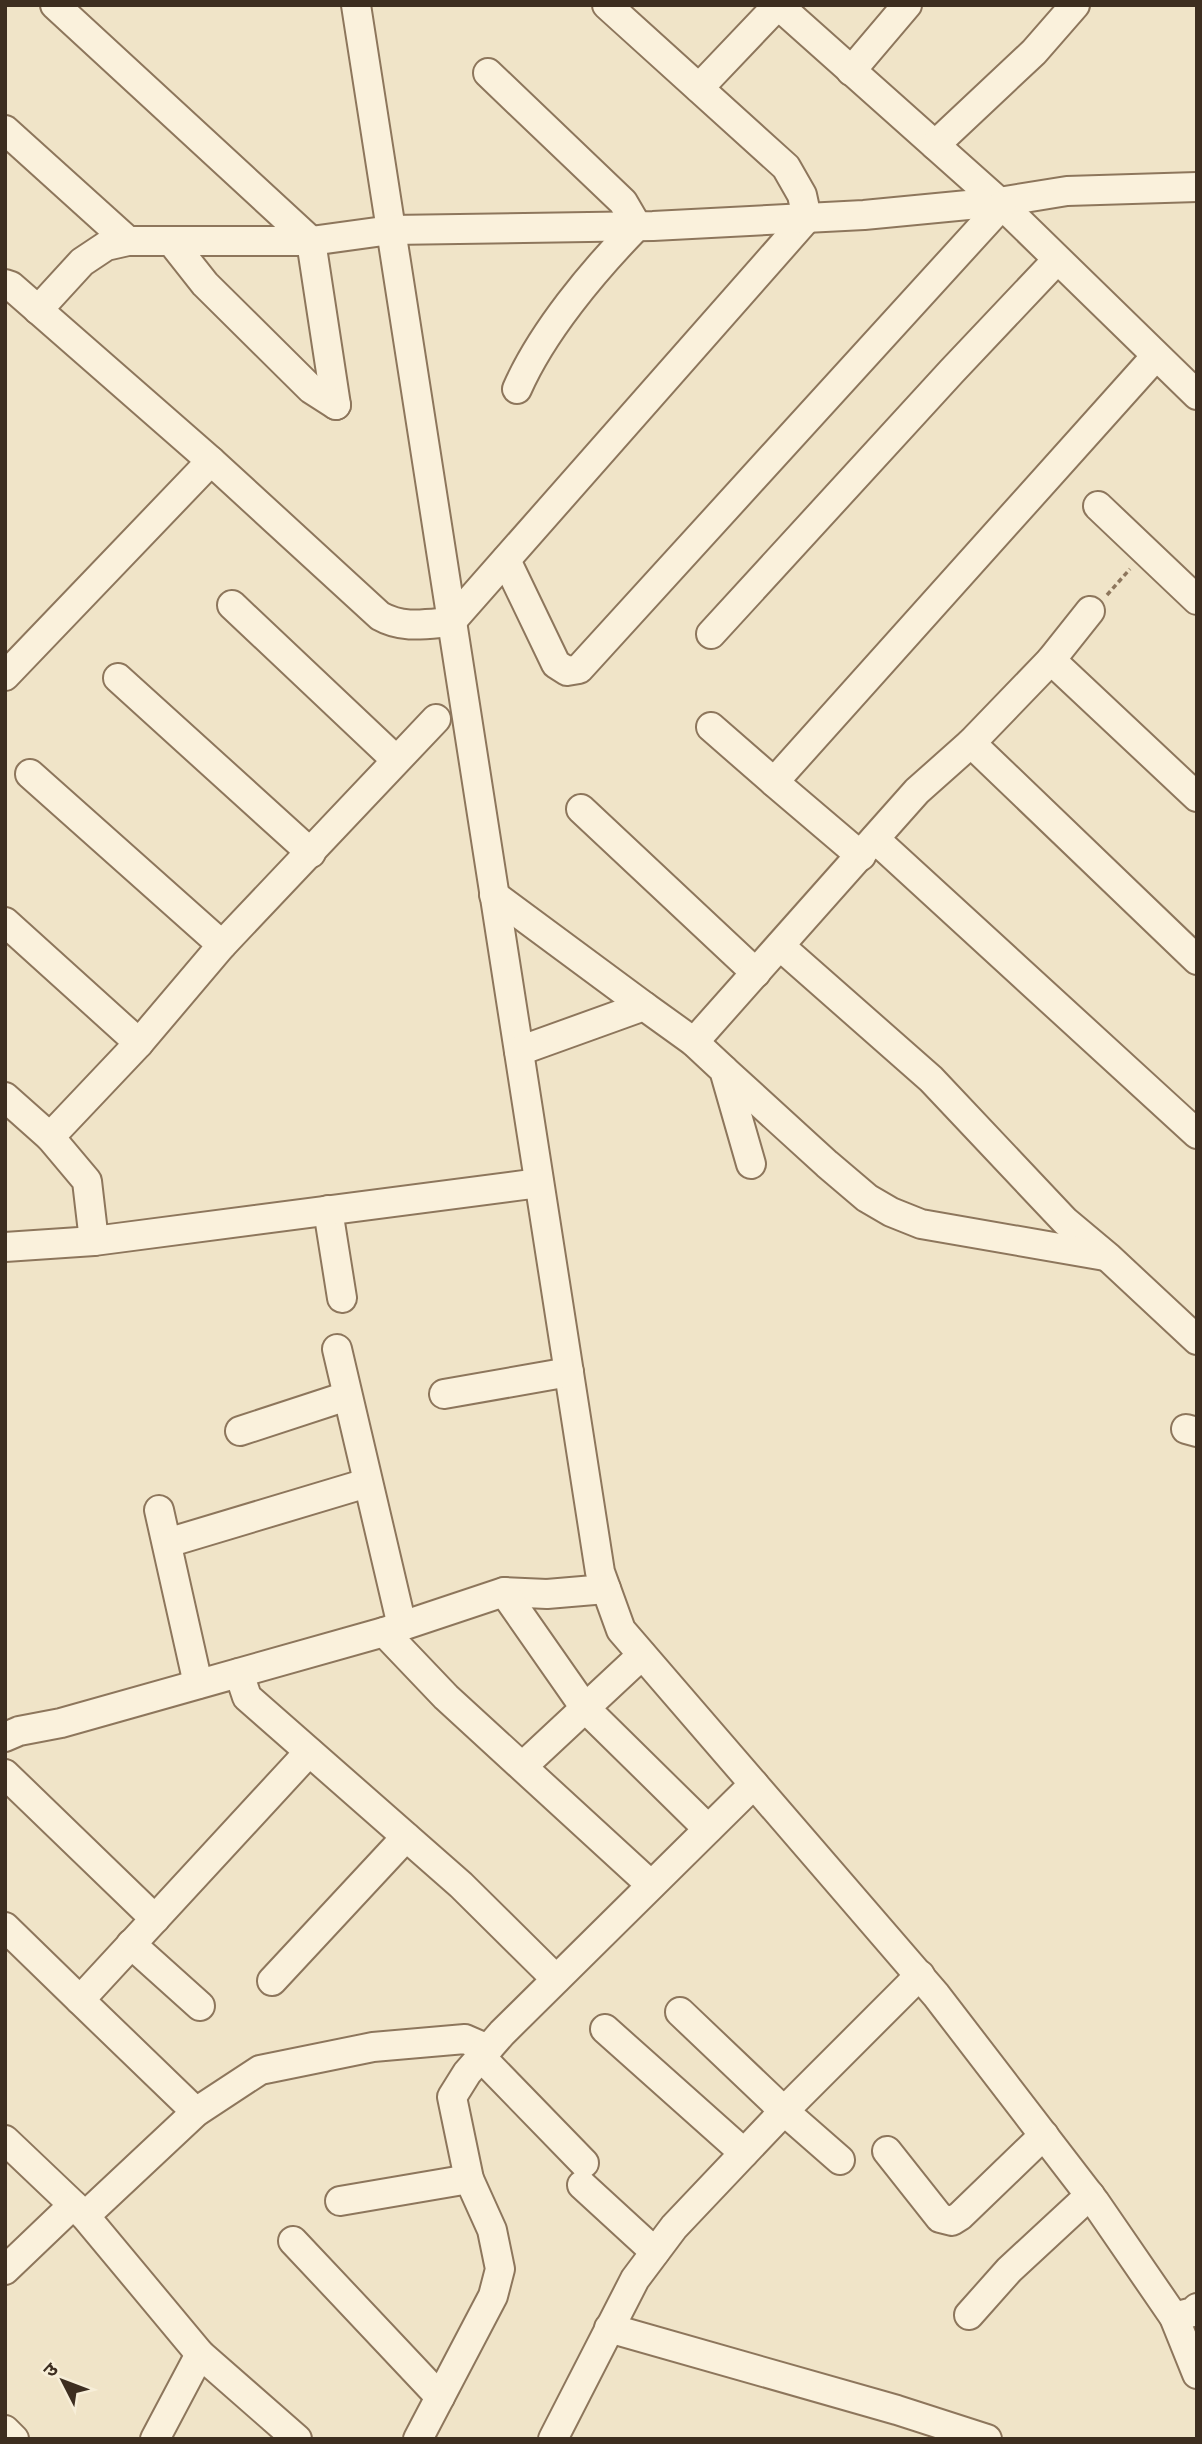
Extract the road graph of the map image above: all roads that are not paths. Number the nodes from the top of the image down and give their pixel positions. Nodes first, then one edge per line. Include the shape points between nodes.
1 (55, 5) edge
2 (356, 5) edge
3 (607, 5) edge
4 (907, 5) edge
5 (1075, 5) edge
6 (851, 71) junction
7 (488, 73) dead end
8 (699, 88) junction
9 (5, 130) edge
10 (935, 145) junction
11 (1197, 187) edge
12 (1000, 204) junction
13 (807, 218) junction
14 (637, 226) junction
15 (391, 230) junction
16 (128, 241) junction
17 (171, 241) junction
18 (311, 241) junction
19 (1057, 260) junction
20 (5, 284) edge
21 (38, 310) junction
22 (1156, 356) junction
23 (517, 389) dead end
24 (1197, 395) edge
25 (211, 461) junction
26 (1098, 506) dead end
27 (506, 560) junction
28 (1197, 600) edge
29 (232, 605) dead end
30 (1090, 611) road end
31 (452, 622) junction
32 (711, 634) dead end
33 (1051, 660) junction
34 (5, 676) edge
35 (118, 678) dead end
36 (464, 699) junction
37 (436, 719) junction
38 (468, 727) junction
39 (711, 727) dead end
40 (971, 743) junction
41 (396, 760) junction
42 (30, 774) dead end
43 (774, 782) junction
44 (1197, 797) edge
45 (581, 809) dead end
46 (868, 848) junction
47 (311, 853) junction
48 (494, 895) junction
49 (5, 922) edge
50 (222, 945) junction
51 (780, 946) junction
52 (1197, 960) edge
53 (756, 973) junction
54 (644, 1006) junction
55 (694, 1042) junction
56 (139, 1043) junction
57 (519, 1051) junction
58 (724, 1070) junction
59 (5, 1097) edge
60 (1197, 1134) edge
61 (50, 1137) junction
62 (751, 1164) dead end
63 (539, 1182) junction
64 (328, 1210) junction
65 (94, 1241) junction
66 (5, 1247) edge
67 (1108, 1257) junction
68 (342, 1298) dead end
69 (1197, 1340) edge
70 (337, 1349) dead end
71 (569, 1372) junction
72 (444, 1394) dead end
73 (347, 1396) junction
74 (240, 1431) dead end
75 (367, 1483) junction
76 (159, 1510) dead end
77 (167, 1543) junction
78 (606, 1589) junction
79 (504, 1592) junction
80 (393, 1629) junction
81 (642, 1655) junction
82 (239, 1673) junction
83 (198, 1684) junction
84 (585, 1708) junction
85 (5, 1737) edge
86 (309, 1752) junction
87 (523, 1766) junction
88 (5, 1774) edge
89 (754, 1784) junction
90 (708, 1829) junction
91 (405, 1837) junction
92 (651, 1885) junction
93 (155, 1919) junction
94 (5, 1927) edge
95 (131, 1944) junction
96 (919, 1975) junction
97 (556, 1979) junction
98 (272, 1981) dead end
99 (80, 2000) junction
100 (200, 2006) dead end
101 (680, 2012) dead end
102 (605, 2029) dead end
103 (485, 2053) junction
104 (784, 2111) junction
105 (196, 2112) junction
106 (1044, 2135) junction
107 (5, 2140) edge
108 (887, 2151) dead end
109 (744, 2153) junction
110 (840, 2160) dead end
111 (469, 2179) junction
112 (1090, 2196) junction
113 (340, 2202) dead end
114 (79, 2211) junction
115 (293, 2241) dead end
116 (655, 2252) junction
117 (5, 2270) edge
118 (1185, 2313) edge
119 (969, 2315) dead end
120 (610, 2328) junction
121 (200, 2354) junction
122 (1197, 2374) edge
123 (440, 2398) junction
124 (5, 2430) edge
125 (14, 2439) edge
126 (155, 2439) edge
127 (297, 2439) edge
128 (418, 2439) edge
129 (553, 2439) edge
130 (987, 2439) edge

1 - 18 street
2 - 15 street
3 - 8 street
4 - 6 street
5 - 10 street via 1034,52
6 - 8 street via 778,5
6 - 10 street
7 - 14 street via 623,202
8 - 13 street via 786,167 802,195
9 - 16 street
10 - 12 street
11 - 12 street via 1067,191
12 - 13 street
12 - 19 street
12 - 27 street via 579,669 567,671 556,664
13 - 14 street
13 - 27 street
14 - 15 street
14 - 23 street via 547,334
15 - 18 street
15 - 31 street
16 - 17 street
16 - 21 street via 106,246 82,262
17 - 18 street
17 - 18 street via 205,284 310,389 336,405
19 - 22 street
19 - 32 street
20 - 21 street
21 - 25 street
22 - 24 street
22 - 43 street
25 - 31 street via 380,616 409,625
25 - 34 street
26 - 28 street
27 - 31 street
29 - 41 street
30 - 33 street
31 - 36 street
33 - 40 street
33 - 44 street
35 - 47 street
36 - 37 street
36 - 38 street
37 - 38 street
37 - 41 street
38 - 48 street
39 - 43 street
40 - 46 street via 917,791
40 - 52 street
41 - 47 street
42 - 50 street
43 - 46 street
45 - 53 street
46 - 51 street
46 - 60 street
47 - 50 street
48 - 54 street
48 - 57 street
49 - 56 street
50 - 56 street
51 - 53 street
51 - 67 street via 931,1079 1065,1221
53 - 55 street
54 - 55 street
54 - 57 street
55 - 58 street
56 - 61 street
57 - 63 street
58 - 62 street
58 - 67 street via 827,1164 891,1212 921,1224
59 - 61 street
61 - 65 street via 87,1181
63 - 64 street
63 - 71 street
64 - 65 street
64 - 68 street
65 - 66 street
67 - 69 street
70 - 73 street
71 - 72 street
71 - 78 street
73 - 74 street
73 - 75 street
75 - 77 street
75 - 80 street
76 - 77 street
77 - 83 street
78 - 79 street
78 - 81 street via 621,1630
79 - 80 street
79 - 84 street
80 - 82 street
80 - 87 street via 446,1697
81 - 84 street
81 - 89 street
82 - 83 street
82 - 86 street via 247,1697
83 - 85 street
84 - 87 street
84 - 90 street
86 - 91 street
86 - 93 street
87 - 92 street
88 - 93 street
89 - 90 street
89 - 96 street
90 - 92 street
91 - 97 street
91 - 98 street
92 - 97 street
93 - 95 street
94 - 99 street
95 - 99 street
95 - 100 street
96 - 104 street
96 - 106 street
97 - 103 street
99 - 105 street
101 - 104 street
102 - 109 street
103 - 105 street via 465,2039 373,2047 260,2070
103 - 111 street via 452,2096
103 - 116 street via 583,2174
104 - 109 street
104 - 110 street
105 - 114 street
106 - 108 street via 952,2221 940,2218
106 - 112 street
107 - 114 street
109 - 116 street
111 - 113 street
111 - 123 street via 492,2230 500,2269 493,2296
112 - 118 street
112 - 119 street via 1009,2270
114 - 117 street
114 - 121 street
115 - 123 street
116 - 120 street
118 - 122 street
120 - 129 street
120 - 130 street
121 - 126 street
121 - 127 street
123 - 128 street
124 - 125 street

